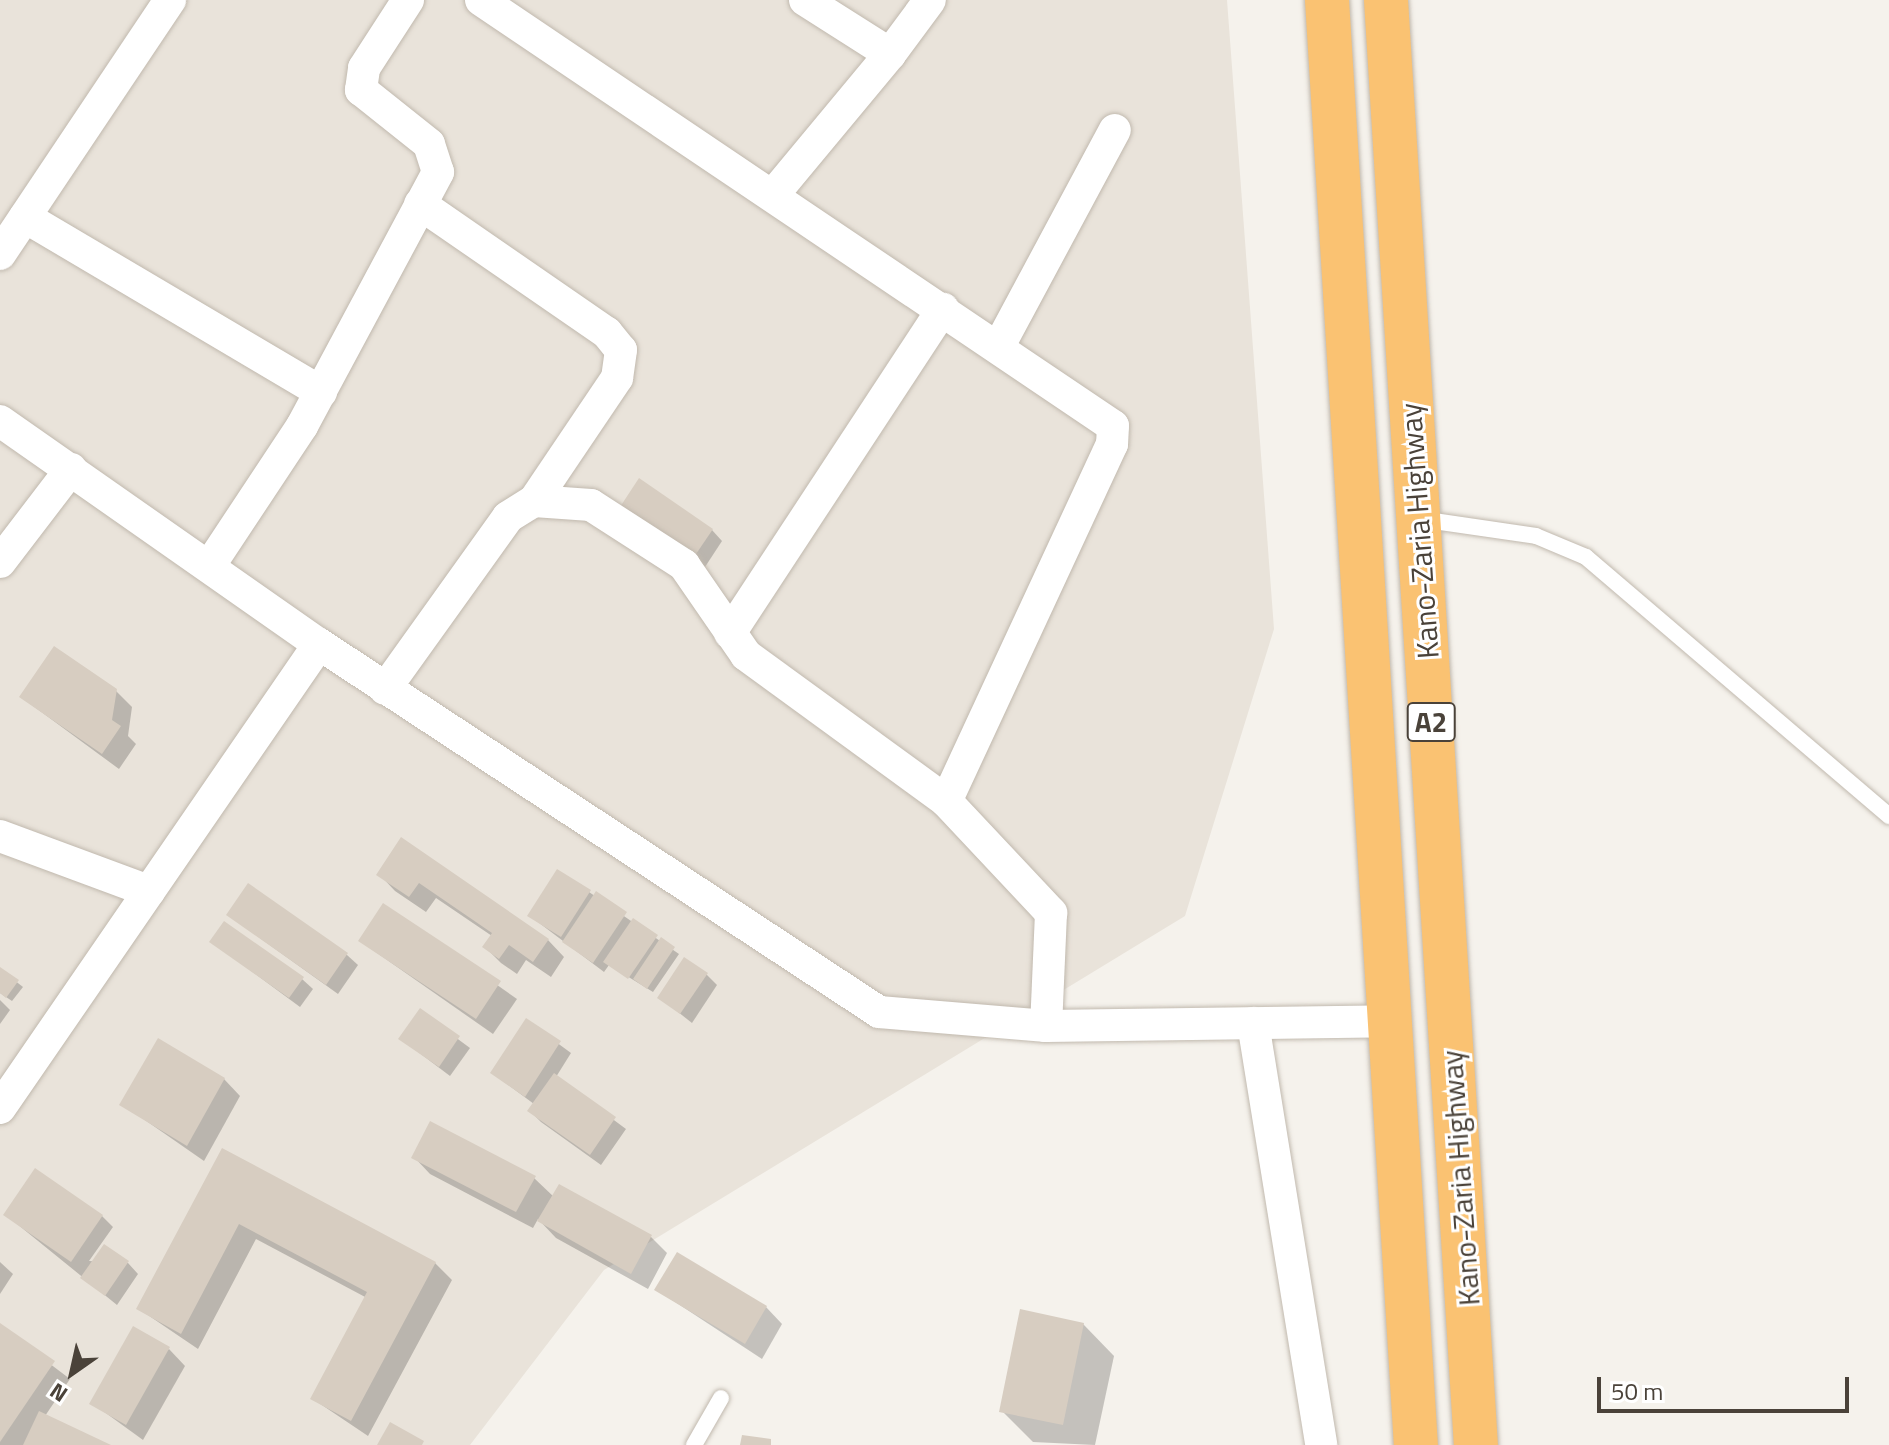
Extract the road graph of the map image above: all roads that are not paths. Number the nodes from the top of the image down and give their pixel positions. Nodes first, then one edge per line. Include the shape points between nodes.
1 (170, 0) edge
2 (408, 0) edge
3 (481, 0) edge
4 (805, 0) edge
5 (930, 0) edge
6 (1327, 0) edge
7 (1386, 0) edge
8 (890, 54) junction
9 (1115, 130) dead end
10 (773, 195) junction
11 (420, 204) junction
12 (25, 217) junction
13 (0, 254) edge
14 (943, 309) junction
15 (999, 346) junction
16 (321, 392) junction
17 (0, 421) edge
18 (71, 469) junction
19 (534, 501) junction
20 (1419, 519) junction
21 (0, 562) edge
22 (210, 565) junction
23 (730, 633) junction
24 (319, 644) junction
25 (385, 689) junction
26 (946, 801) junction
27 (1889, 816) edge
28 (0, 836) edge
29 (149, 891) junction
30 (1387, 1021) junction
31 (1253, 1023) junction
32 (1046, 1026) junction
33 (0, 1108) edge
34 (721, 1398) dead end
35 (694, 1445) edge
36 (1321, 1445) edge
37 (1416, 1445) edge
38 (1476, 1445) edge

1 - 12 street
2 - 11 street via 360,80 361,90 435,155 438,172
3 - 10 street
4 - 8 street
5 - 8 street
6 - 30 highway, Kano-Zaria Highway / A2
7 - 20 highway, Kano-Zaria Highway / A2
8 - 10 street
9 - 15 street
10 - 14 street
11 - 16 street
11 - 19 street via 607,333 621,350 617,378
12 - 13 street
12 - 16 street
14 - 15 street
14 - 23 street
15 - 26 street via 1099,410 1113,426 1112,444
16 - 22 street
17 - 18 street
18 - 21 street
18 - 22 street
19 - 23 street via 591,505 647,535 701,584
19 - 25 street via 508,517
20 - 27 lane via 1536,536 1586,557
20 - 38 highway, Kano-Zaria Highway / A2
22 - 24 street
23 - 26 street via 746,655
24 - 25 street
24 - 29 street
25 - 32 street via 867,1006 900,1018
26 - 32 street via 1051,913
28 - 29 street
29 - 33 street
30 - 31 street
30 - 37 highway, Kano-Zaria Highway / A2
31 - 32 street
31 - 36 street
34 - 35 lane

